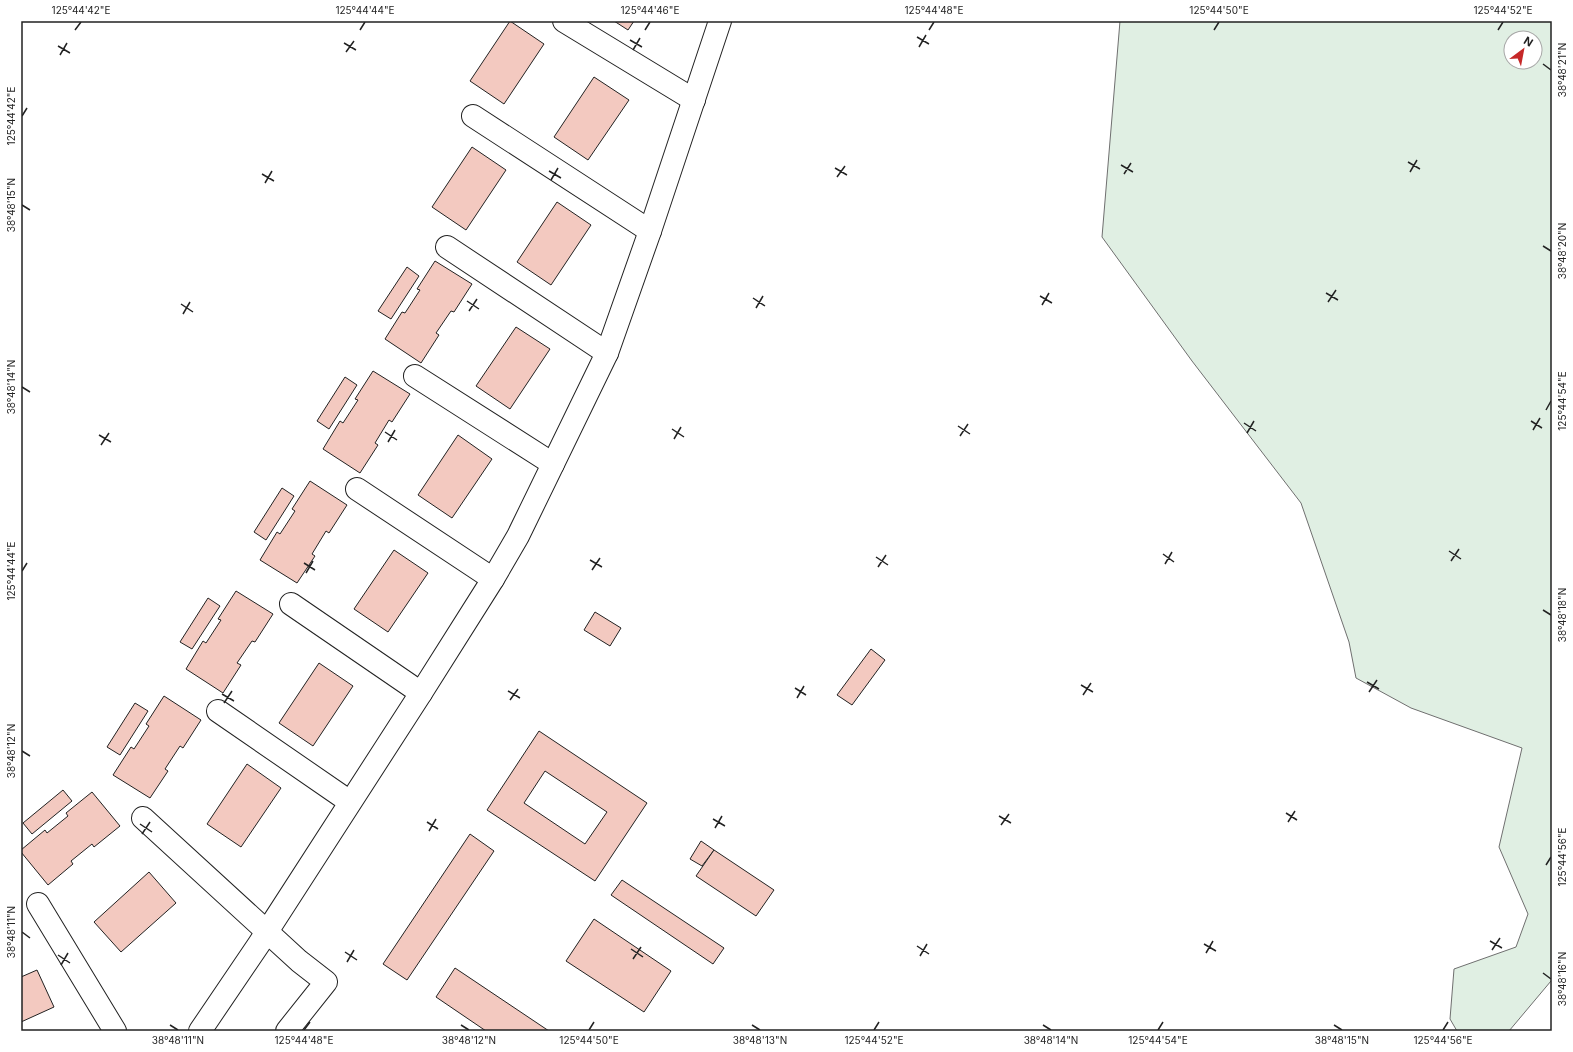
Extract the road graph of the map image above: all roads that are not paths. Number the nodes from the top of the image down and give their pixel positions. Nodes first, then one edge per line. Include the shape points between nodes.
1 (564, 21) edge
2 (720, 21) edge
3 (694, 100) junction
4 (473, 116) dead end
5 (650, 232) junction
6 (447, 247) dead end
7 (607, 353) junction
8 (415, 376) dead end
9 (553, 464) junction
10 (357, 489) dead end
11 (493, 579) junction
12 (291, 604) dead end
13 (421, 693) junction
14 (218, 711) dead end
15 (350, 802) junction
16 (143, 818) dead end
17 (38, 904) dead end
18 (267, 932) junction
19 (114, 1031) edge
20 (200, 1031) edge
21 (287, 1031) edge

1 - 3 street
2 - 3 street
3 - 5 street
4 - 5 street
5 - 7 street
6 - 7 street
7 - 9 street
8 - 9 street
9 - 11 street via 518,536
10 - 11 street
11 - 13 street
12 - 13 street
13 - 15 street
14 - 15 street
15 - 18 street
16 - 18 street
17 - 19 street
18 - 20 street
18 - 21 street via 326,982

